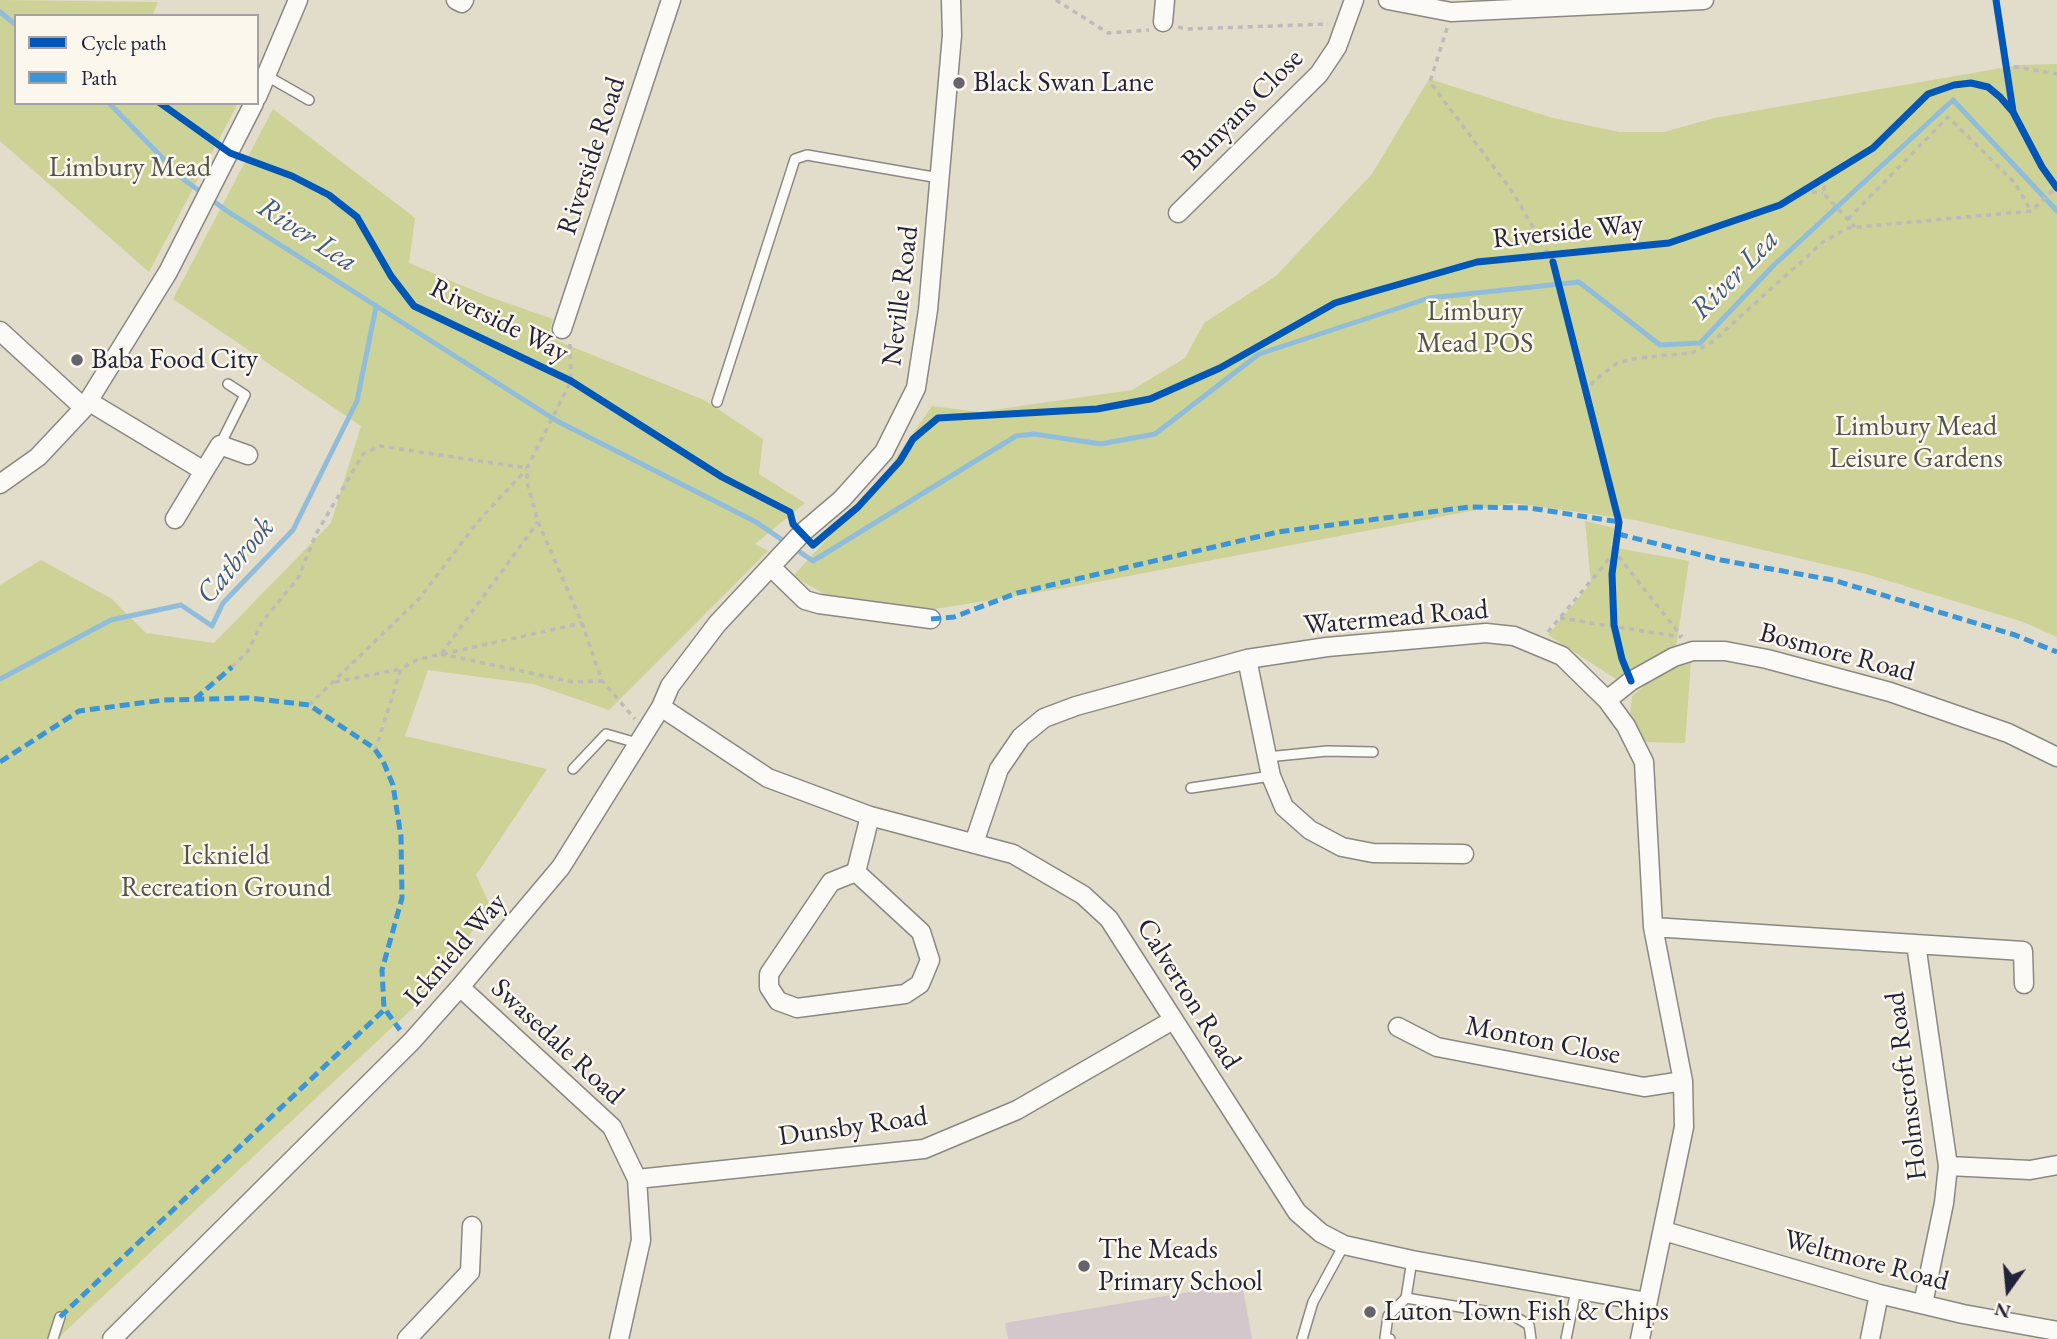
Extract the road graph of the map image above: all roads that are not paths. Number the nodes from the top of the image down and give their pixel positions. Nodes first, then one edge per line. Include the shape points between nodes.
1 (298, 0) edge
2 (456, 0) edge
3 (464, 0) edge
4 (671, 0) edge
5 (951, 0) edge
6 (1165, 0) edge
7 (1354, 0) edge
8 (1388, 0) edge
9 (1704, 0) edge
10 (1587, 3) edge
11 (1163, 23) road end
12 (267, 76) junction
13 (259, 93) edge
14 (309, 100) dead end
15 (253, 105) edge
16 (940, 178) junction
17 (1178, 214) dead end
18 (562, 329) road end
19 (0, 331) edge
20 (228, 384) dead end
21 (717, 402) dead end
22 (86, 404) junction
23 (220, 445) junction
24 (247, 455) dead end
25 (204, 471) junction
26 (0, 484) edge
27 (175, 519) dead end
28 (786, 551) joint
29 (771, 567) junction
30 (931, 619) dead end
31 (1247, 659) junction
32 (1607, 699) junction
33 (661, 707) junction
34 (641, 737) junction
35 (1373, 752) dead end
36 (1267, 757) junction
37 (2057, 757) edge
38 (573, 769) dead end
39 (1271, 776) junction
40 (1191, 788) dead end
41 (870, 816) junction
42 (974, 843) junction
43 (1464, 854) dead end
44 (856, 872) junction
45 (1653, 927) junction
46 (1916, 944) junction
47 (2024, 984) dead end
48 (460, 988) junction
49 (1173, 1020) junction
50 (1398, 1027) dead end
51 (1682, 1081) junction
52 (2057, 1165) edge
53 (1948, 1166) junction
54 (636, 1179) junction
55 (472, 1226) dead end
56 (1664, 1231) junction
57 (1343, 1245) junction
58 (1412, 1260) junction
59 (1576, 1290) junction
60 (1879, 1294) junction
61 (1406, 1298) junction
62 (1647, 1302) junction
63 (1923, 1304) junction
64 (60, 1317) dead end
65 (2057, 1331) edge
66 (53, 1339) edge
67 (112, 1339) edge
68 (407, 1339) edge
69 (620, 1339) edge
70 (1301, 1339) edge
71 (1390, 1339) edge
72 (1531, 1339) edge
73 (1566, 1339) edge
74 (1640, 1339) edge
75 (1870, 1339) edge

1 - 12 street
2 - 3 street
4 - 18 street, Riverside Road
5 - 16 street, Neville Road
6 - 11 street
7 - 17 street, Bunyans Close via 1337,47 1319,74
8 - 10 street via 1451,12
9 - 10 street
12 - 13 street
12 - 14 lane
15 - 22 street via 168,272
16 - 21 lane via 807,155 795,159
16 - 28 street, Neville Road via 916,388 884,452
19 - 22 street
20 - 23 lane via 245,395
22 - 25 street
22 - 26 street via 38,457
23 - 24 street
23 - 25 street
25 - 27 street
28 - 29 street, Icknield Way
29 - 30 street via 805,600
29 - 33 street, Icknield Way via 717,624 670,686
31 - 32 street, Watermead Road via 1486,633 1514,636 1562,656
31 - 36 street
31 - 42 street, Watermead Road via 1044,718 1021,737 999,769
32 - 37 street, Bosmore Road via 1688,644 1767,659 1890,692 2008,733
32 - 45 street, Watermead Road via 1644,762
33 - 34 street, Icknield Way
33 - 41 street, Calverton Road via 768,778
34 - 38 lane via 606,734
34 - 48 street, Icknield Way via 561,867
35 - 36 lane
36 - 39 street
39 - 40 lane
39 - 43 street via 1284,807 1310,830 1342,847 1373,853
41 - 42 street, Calverton Road
41 - 44 street
42 - 49 street, Calverton Road via 1013,853 1046,870 1110,919
44 - 44 street via 921,932 930,960 920,984 905,994 797,1008 778,1001 769,986 769,974 831,882
45 - 46 street
45 - 51 street, Watermead Road
46 - 47 street via 2023,951
46 - 53 street, Holmscroft Road
48 - 54 street, Swasedale Road via 612,1127
48 - 67 street, Icknield Way
49 - 54 street, Dunsby Road via 1017,1110 924,1149
49 - 57 street, Calverton Road via 1297,1212
50 - 51 street, Monton Close via 1437,1047 1644,1087
51 - 56 street, Watermead Road via 1684,1127
52 - 53 street via 2030,1170
53 - 63 street, Holmscroft Road
54 - 69 street, Swasedale Road via 641,1240
55 - 68 street via 470,1272
56 - 60 street, Weltmore Road
56 - 62 street, Watermead Road
57 - 58 street, Calverton Road
57 - 70 lane via 1312,1302
58 - 59 street, Calverton Road
58 - 61 lane
59 - 62 street, Calverton Road
59 - 73 lane
60 - 63 street, Weltmore Road
60 - 75 street
61 - 71 lane via 1388,1316 1385,1338
61 - 72 lane via 1514,1315 1530,1325
62 - 74 street, Watermead Road
63 - 65 street, Weltmore Road
64 - 66 lane

